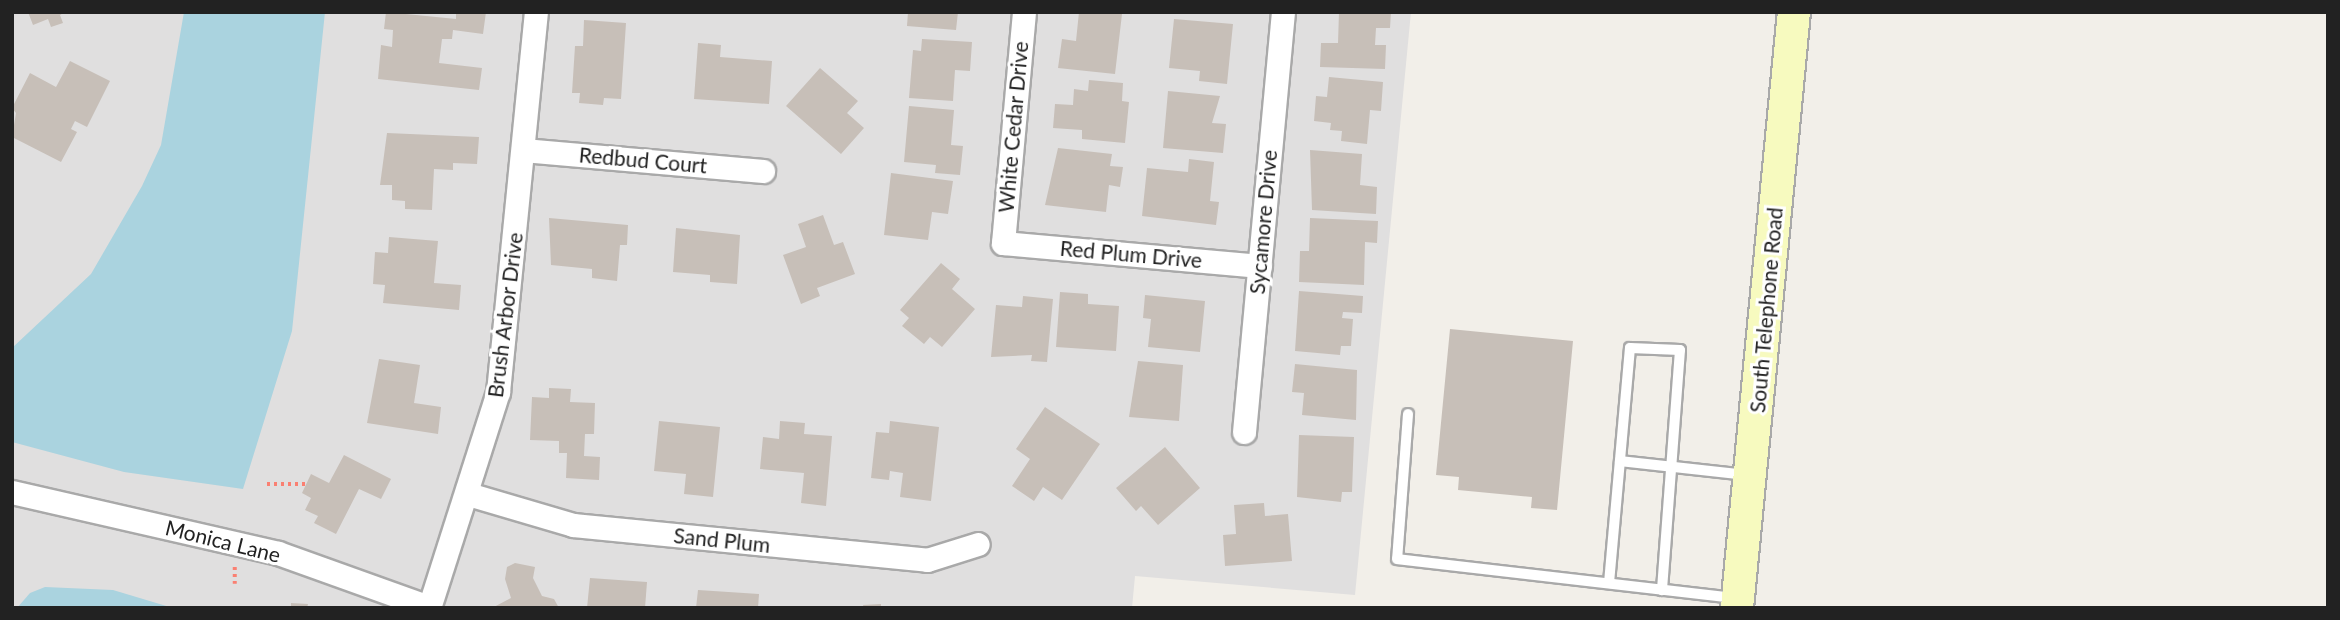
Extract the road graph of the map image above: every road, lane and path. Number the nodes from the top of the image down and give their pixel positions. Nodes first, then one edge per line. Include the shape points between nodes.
1 (536, 12) edge
2 (1024, 12) edge
3 (1283, 12) edge
4 (1794, 12) edge
5 (523, 150) junction
6 (763, 171) dead end
7 (1003, 243) joint
8 (1259, 266) junction
9 (1408, 414) dead end
10 (1244, 432) dead end
11 (1620, 461) junction
12 (1673, 466) junction
13 (1750, 475) junction
14 (267, 484) dead end
15 (306, 484) dead end
16 (12, 492) edge
17 (468, 494) junction
18 (978, 544) dead end
19 (235, 567) dead end
20 (1609, 583) junction
21 (235, 584) dead end
22 (1662, 590) junction
23 (1738, 603) edge
24 (429, 607) edge

1 - 5 street, Brush Arbor Drive
2 - 7 street, White Cedar Drive
3 - 8 street, Sycamore Drive
4 - 13 main road, South Telephone Road
5 - 6 street, Redbud Court
5 - 17 street, Brush Arbor Drive via 504,354
7 - 8 street, Red Plum Drive
8 - 10 street, Sycamore Drive
9 - 20 lane via 1396,558
11 - 12 lane
11 - 12 lane via 1630,346 1680,350
11 - 20 lane
12 - 13 lane
12 - 22 lane
13 - 23 main road, South Telephone Road
14 - 15 path
16 - 24 street, Monica Lane via 278,554
17 - 18 street, Sand Plum via 573,525 927,560
17 - 24 street, Brush Arbor Drive
19 - 21 path
20 - 22 lane
22 - 23 lane

